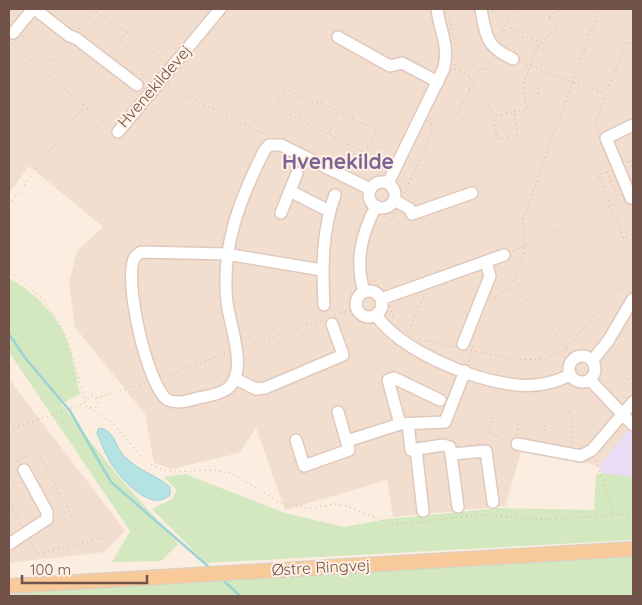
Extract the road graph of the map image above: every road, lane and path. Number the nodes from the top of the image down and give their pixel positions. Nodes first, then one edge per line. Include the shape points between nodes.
1 (34, 9) edge
2 (93, 9) edge
3 (220, 9) edge
4 (437, 9) edge
5 (451, 9) edge
6 (508, 9) edge
7 (518, 9) edge
8 (542, 9) edge
9 (560, 9) edge
10 (599, 9) edge
11 (481, 11) edge
12 (549, 17) junction
13 (508, 19) junction
14 (503, 31) dead end
15 (128, 32) junction
16 (14, 33) edge
17 (72, 37) junction
18 (338, 37) dead end
19 (541, 42) junction
20 (633, 45) edge
21 (537, 48) junction
22 (456, 50) dead end
23 (551, 53) dead end
24 (158, 56) junction
25 (456, 58) dead end
26 (513, 59) joint
27 (105, 61) junction
28 (530, 66) junction
29 (454, 69) junction
30 (487, 70) dead end
31 (450, 77) dead end
32 (162, 78) junction
33 (475, 78) junction
34 (571, 81) junction
35 (438, 82) junction
36 (524, 82) junction
37 (136, 84) joint
38 (469, 91) junction
39 (606, 94) junction
40 (539, 100) dead end
41 (88, 108) junction
42 (339, 112) junction
43 (514, 112) junction
44 (431, 116) dead end
45 (493, 116) junction
46 (466, 121) dead end
47 (633, 124) edge
48 (118, 132) joint
49 (328, 134) junction
50 (606, 138) junction
51 (272, 145) junction
52 (630, 161) dead end
53 (633, 170) edge
54 (606, 172) dead end
55 (297, 173) dead end
56 (598, 176) dead end
57 (388, 183) junction
58 (370, 189) junction
59 (290, 191) junction
60 (472, 193) dead end
61 (335, 195) dead end
62 (625, 200) junction
63 (396, 202) junction
64 (9, 205) edge
65 (376, 206) junction
66 (611, 207) junction
67 (329, 211) junction
68 (281, 213) dead end
69 (633, 234) edge
70 (374, 237) dead end
71 (526, 244) junction
72 (226, 254) junction
73 (504, 255) joint
74 (486, 262) junction
75 (322, 270) junction
76 (370, 271) dead end
77 (9, 272) edge
78 (633, 282) edge
79 (424, 284) junction
80 (509, 287) junction
81 (364, 292) junction
82 (384, 298) junction
83 (633, 299) edge
84 (488, 304) dead end
85 (324, 305) dead end
86 (376, 315) junction
87 (396, 324) dead end
88 (411, 326) dead end
89 (331, 331) dead end
90 (415, 337) dead end
91 (466, 347) junction
92 (567, 348) junction
93 (574, 359) junction
94 (592, 361) junction
95 (465, 371) junction
96 (570, 375) junction
97 (236, 379) junction
98 (628, 379) dead end
99 (590, 380) junction
100 (633, 387) edge
101 (86, 399) junction
102 (440, 400) dead end
103 (633, 402) edge
104 (85, 403) junction
105 (89, 408) junction
106 (338, 412) dead end
107 (569, 412) dead end
108 (622, 415) junction
109 (492, 416) dead end
110 (544, 420) dead end
111 (518, 421) dead end
112 (404, 424) junction
113 (633, 425) edge
114 (9, 430) edge
115 (347, 441) junction
116 (517, 444) junction
117 (301, 445) dead end
118 (416, 449) junction
119 (547, 449) junction
120 (592, 450) junction
121 (452, 454) junction
122 (572, 454) junction
123 (23, 470) junction
124 (9, 488) edge
125 (9, 501) edge
126 (493, 502) dead end
127 (458, 507) dead end
128 (423, 511) dead end
129 (633, 513) edge
130 (614, 515) junction
131 (74, 520) dead end
132 (23, 530) junction
133 (106, 537) dead end
134 (9, 544) edge
135 (633, 549) edge
136 (9, 586) edge

1 - 16 street
1 - 17 street
2 - 15 path
2 - 17 path
3 - 32 street, Hvenekildevej
4 - 35 street via 447,54
5 - 22 path via 449,18
6 - 11 path
7 - 13 path
8 - 12 path
9 - 12 path
10 - 34 path
11 - 26 street via 492,47
12 - 19 path via 558,28
13 - 14 path
13 - 19 path via 510,28
15 - 24 path
15 - 27 path
16 - 17 path via 52,62
16 - 41 path, Hvenekildevej
17 - 27 street
18 - 35 street via 390,66 402,63
19 - 21 path
20 - 39 path via 626,42
21 - 23 path
21 - 28 path
24 - 32 path
24 - 37 path
25 - 29 path
26 - 28 path
27 - 37 street
28 - 34 path
28 - 36 path
29 - 31 path
29 - 33 path
30 - 33 path via 480,68
32 - 48 street, Hvenekildevej
32 - 51 path via 269,136
33 - 38 path
34 - 39 path
34 - 71 path via 522,222
35 - 57 street
36 - 40 path via 538,87
36 - 43 path via 527,110
38 - 45 path via 485,100
38 - 46 path via 457,116
39 - 50 path via 594,125
41 - 48 path, Hvenekildevej
41 - 64 path via 76,116
42 - 49 path
42 - 49 path via 376,130 365,152
42 - 49 path via 285,89 277,100 274,106
43 - 45 path
43 - 45 path via 517,135 497,139
44 - 63 path via 432,134
47 - 50 street
50 - 62 street
51 - 58 street via 282,145
51 - 72 street via 264,152 240,202
52 - 53 path
54 - 62 path
55 - 59 street
56 - 66 path
57 - 58 street via 376,183
57 - 63 street via 395,192
58 - 65 street via 369,197
59 - 67 street
59 - 68 street
60 - 63 street via 412,214 410,209
61 - 67 street
62 - 66 path
63 - 65 street via 384,208
63 - 70 path via 392,218 376,230
65 - 81 street via 360,250 359,266
66 - 69 path via 624,239
66 - 71 path
67 - 75 street
71 - 73 path
71 - 80 path via 520,270
72 - 75 street
72 - 97 street via 227,305 239,365
72 - 97 street via 140,252 134,257 132,267 133,296 136,324 160,393 169,400 180,402 217,394
73 - 74 street
74 - 79 street
74 - 91 street via 490,276
75 - 85 street
76 - 82 path
77 - 101 path via 34,291 62,324
78 - 92 path via 615,291
79 - 82 street
79 - 88 path via 426,290
80 - 84 path
80 - 92 path via 537,307
81 - 82 street
81 - 86 street via 357,300 357,308 365,316
82 - 86 street
82 - 87 path
83 - 94 street
86 - 95 street via 391,334 404,343
89 - 97 street via 343,355 265,388 256,388
90 - 91 path
91 - 92 path via 517,360 544,359
91 - 95 path
92 - 93 path
93 - 94 street via 584,356
93 - 96 street via 569,366
94 - 99 street via 595,371
95 - 96 street via 519,386 548,384
95 - 112 street via 445,422
96 - 99 street via 579,382
98 - 100 path
99 - 108 street
101 - 104 path
101 - 105 path via 93,396 98,400 96,407
102 - 112 street via 394,378 388,380
103 - 108 street
104 - 105 path
104 - 114 path
105 - 130 path via 113,423 147,464 175,472 210,470 232,473 281,503 294,506 310,508 336,504 393,524 485,515 538,520
106 - 115 street
107 - 122 path
108 - 113 street
108 - 120 street
109 - 116 path via 489,433
110 - 119 path
111 - 116 path
112 - 115 street
112 - 118 street via 411,450
115 - 117 street via 349,450 304,466
116 - 119 street
118 - 121 street via 443,445 450,447
118 - 128 street
119 - 122 street
120 - 122 street via 581,456
120 - 130 path
121 - 126 street via 486,451
121 - 127 street
123 - 124 path
123 - 131 path via 37,451
123 - 132 street via 47,512 47,519
125 - 132 path
129 - 130 path
132 - 133 path via 38,554
132 - 134 street
135 - 136 main road, Østre Ringvej

